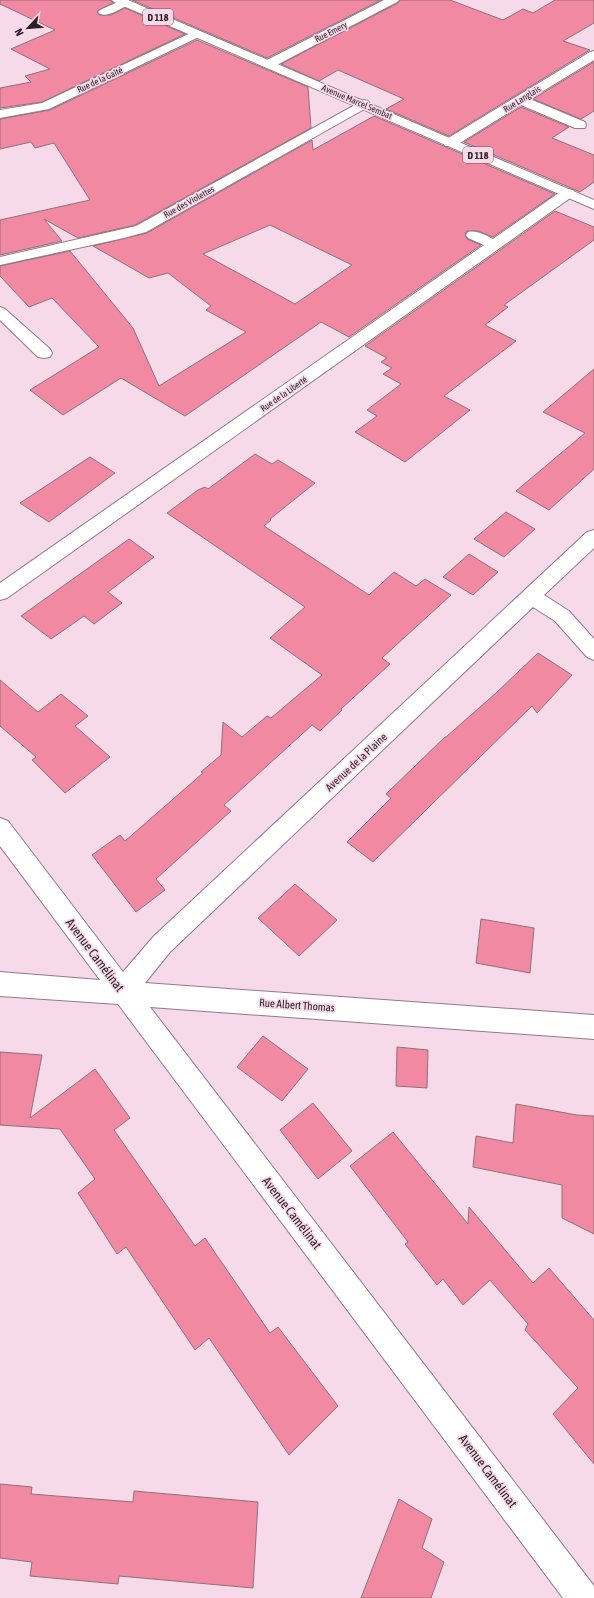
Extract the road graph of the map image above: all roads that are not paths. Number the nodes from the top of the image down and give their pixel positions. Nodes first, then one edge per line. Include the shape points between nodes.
1 (393, 0) edge
2 (121, 1) edge
3 (104, 12) dead end
4 (197, 34) junction
5 (594, 55) edge
6 (269, 64) junction
7 (521, 100) junction
8 (364, 104) junction
9 (0, 114) edge
10 (580, 125) dead end
11 (450, 143) junction
12 (568, 194) junction
13 (594, 205) edge
14 (473, 235) dead end
15 (495, 245) junction
16 (0, 261) edge
17 (0, 312) edge
18 (44, 353) dead end
19 (594, 536) edge
20 (0, 593) edge
21 (531, 596) junction
22 (594, 652) edge
23 (0, 828) edge
24 (0, 984) edge
25 (122, 992) junction
26 (594, 1027) edge
27 (583, 1598) edge

1 - 6 street, Rue Emery
2 - 3 street
2 - 4 street, Avenue Marcel Sembat / D 118
4 - 6 street, Avenue Marcel Sembat / D 118
4 - 9 street, Rue de la Gaîté via 96,78 46,106
5 - 7 street, Rue Langlais
6 - 8 street, Avenue Marcel Sembat / D 118
7 - 10 street
7 - 11 street, Rue Langlais
8 - 11 street, Avenue Marcel Sembat / D 118
8 - 16 street, Rue des Violettes via 141,229
11 - 12 street, Avenue Marcel Sembat / D 118
12 - 13 street, Avenue Marcel Sembat / D 118
12 - 15 street, Rue de la Liberté
14 - 15 street
15 - 20 street, Rue de la Liberté
17 - 18 street
19 - 21 street, Avenue de la Plaine
21 - 22 street via 562,616
21 - 25 street, Avenue de la Plaine via 162,944
23 - 25 street, Avenue Camélinat
24 - 25 street, Rue Albert Thomas
25 - 26 street, Rue Albert Thomas
25 - 27 street, Avenue Camélinat via 436,1401

